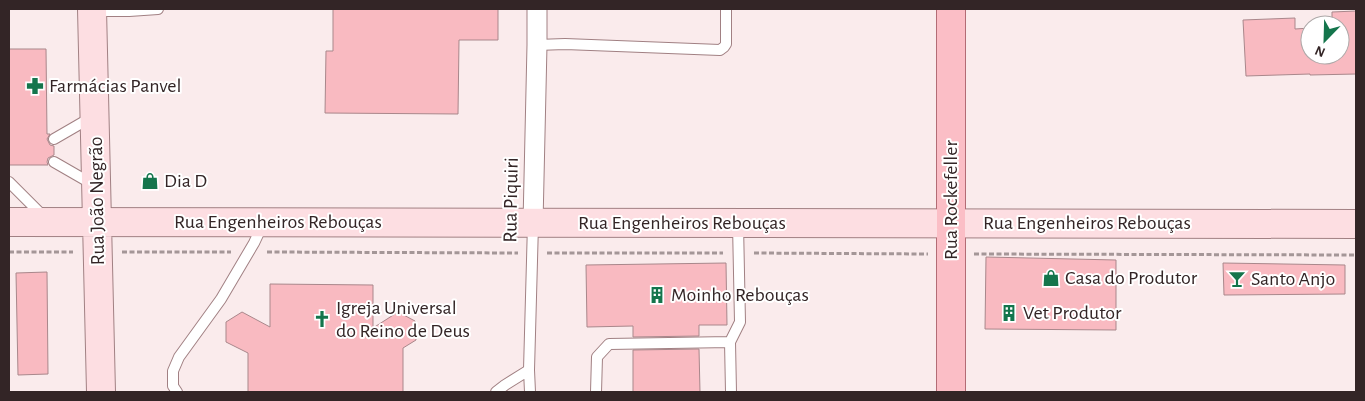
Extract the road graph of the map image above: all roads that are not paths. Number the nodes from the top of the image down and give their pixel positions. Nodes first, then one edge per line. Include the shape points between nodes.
1 (158, 9) edge
2 (537, 9) edge
3 (726, 9) edge
4 (951, 9) edge
5 (92, 10) edge
6 (537, 45) junction
7 (95, 115) junction
8 (54, 138) dead end
9 (54, 162) dead end
10 (9, 182) edge
11 (96, 186) junction
12 (9, 222) edge
13 (49, 222) junction
14 (98, 222) junction
15 (264, 222) junction
16 (533, 223) junction
17 (738, 223) junction
18 (951, 223) junction
19 (1356, 224) edge
20 (730, 342) junction
21 (529, 370) junction
22 (101, 392) edge
23 (177, 392) edge
24 (496, 392) edge
25 (530, 392) edge
26 (596, 392) edge
27 (731, 392) edge
28 (952, 392) edge

1 - 5 lane
2 - 6 street, Rua Piquiri
3 - 6 lane via 726,44 720,50
4 - 18 main road, Rua Rockefeller
5 - 7 main road, Rua João Negrão
6 - 16 street, Rua Piquiri
7 - 8 lane
7 - 11 main road, Rua João Negrão
9 - 11 lane
10 - 13 lane
11 - 14 main road, Rua João Negrão
12 - 13 main road, Rua Engenheiros Rebouças
13 - 14 main road, Rua Engenheiros Rebouças
14 - 15 main road, Rua Engenheiros Rebouças
14 - 22 main road, Rua João Negrão
15 - 16 main road, Rua Engenheiros Rebouças
15 - 23 lane via 221,299 179,357 172,371 173,386
16 - 17 main road, Rua Engenheiros Rebouças
16 - 21 lane, Rua Piquiri
17 - 18 main road, Rua Engenheiros Rebouças
17 - 20 lane via 740,322
18 - 19 main road, Rua Engenheiros Rebouças
18 - 28 main road, Rua Rockefeller
20 - 26 lane via 609,344 597,357
20 - 27 lane
21 - 24 lane
21 - 25 lane, Rua Piquiri

